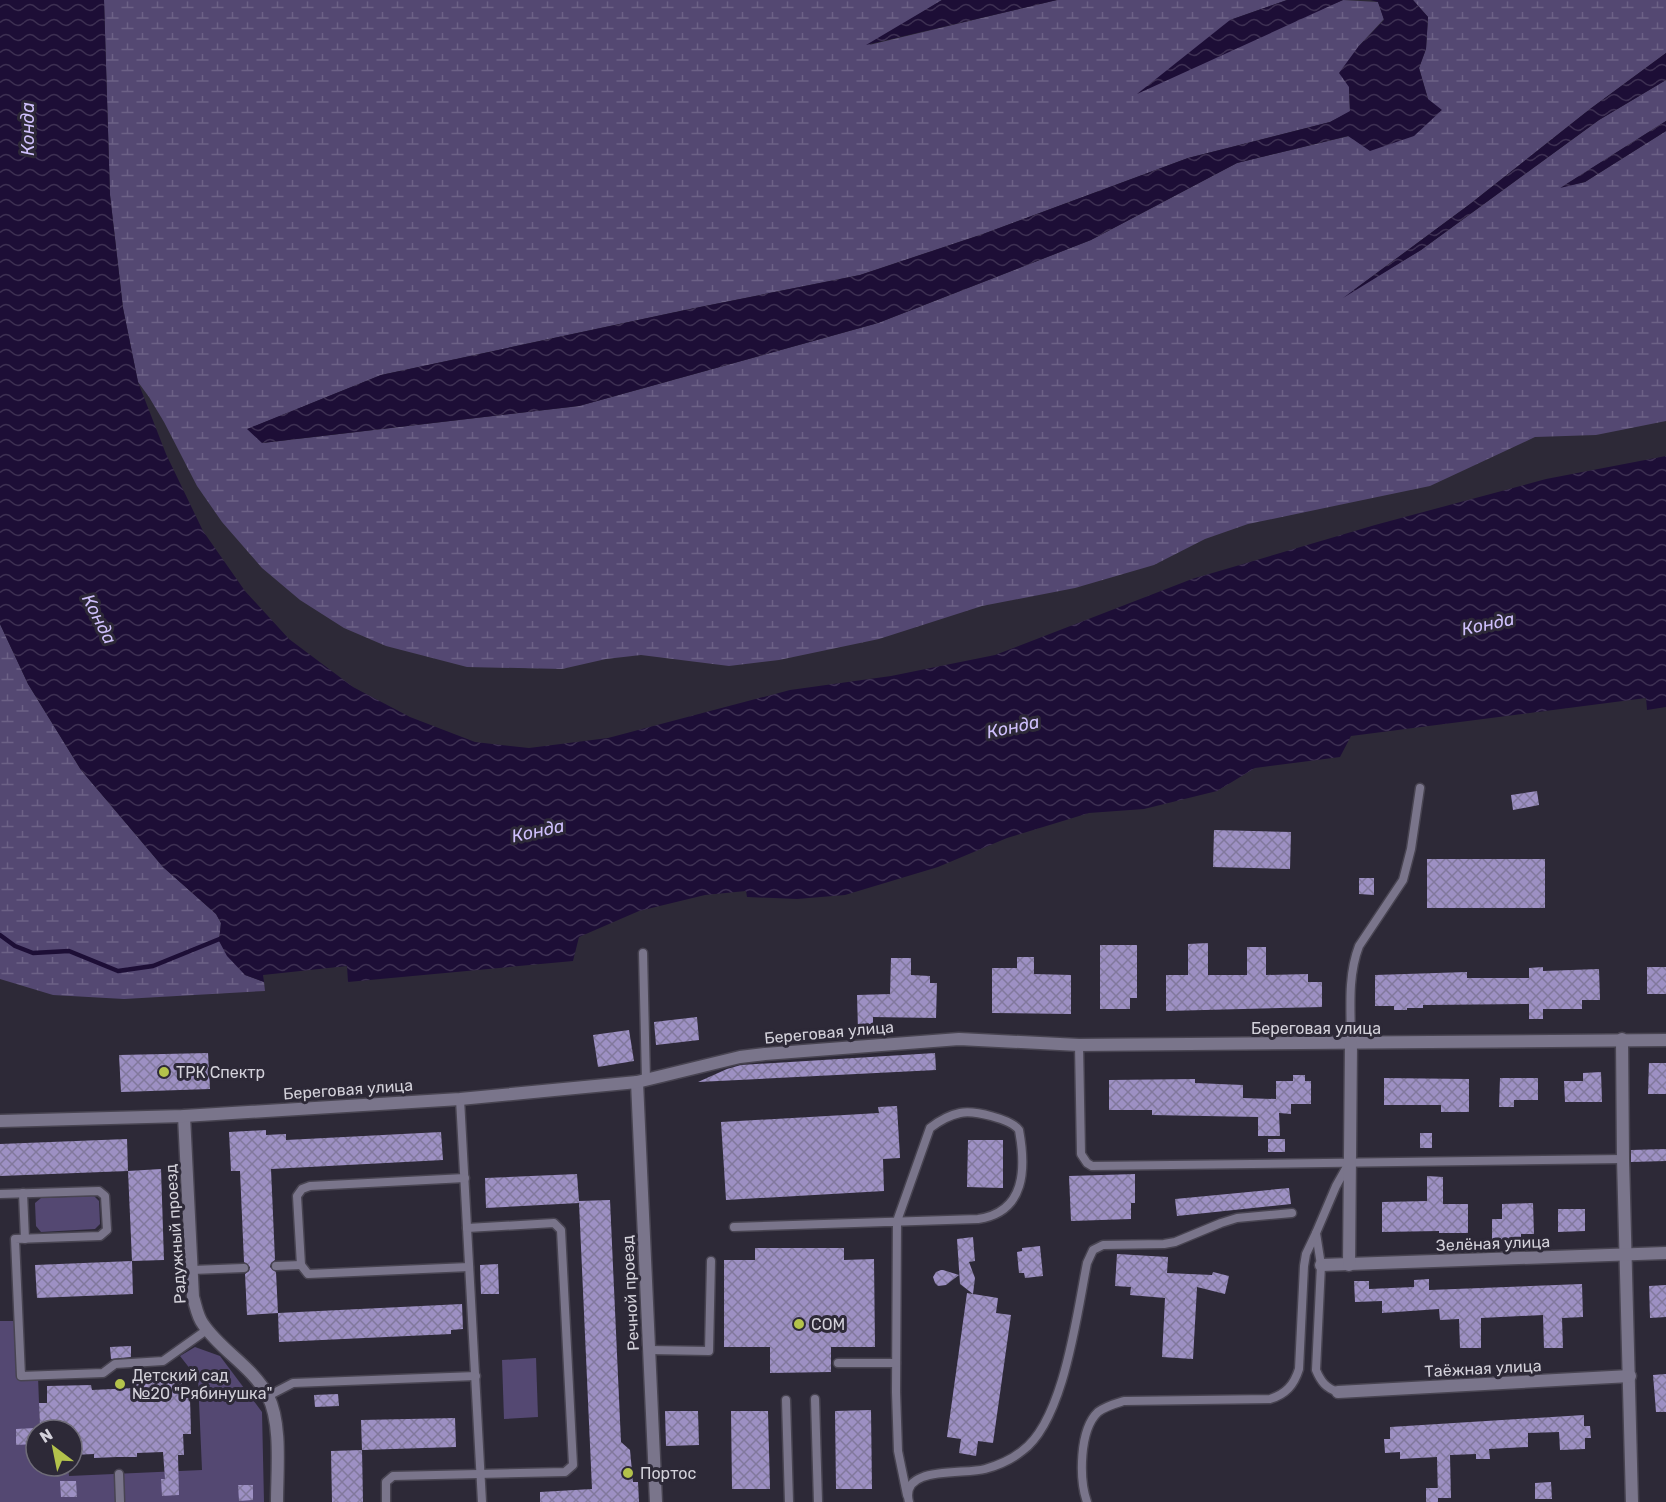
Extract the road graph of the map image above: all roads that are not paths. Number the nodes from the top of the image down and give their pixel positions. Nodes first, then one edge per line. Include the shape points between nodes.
1 (1420, 788) dead end
2 (643, 953) dead end
3 (1622, 1039) junction
4 (1666, 1040) edge
5 (1351, 1044) junction
6 (1079, 1045) junction
7 (642, 1081) junction
8 (460, 1099) junction
9 (184, 1116) junction
10 (0, 1121) edge
11 (1623, 1160) junction
12 (1349, 1163) junction
13 (465, 1179) junction
14 (23, 1193) junction
15 (0, 1194) edge
16 (1292, 1213) dead end
17 (897, 1221) junction
18 (734, 1227) dead end
19 (468, 1228) junction
20 (1316, 1233) junction
21 (25, 1239) junction
22 (1666, 1253) edge
23 (1625, 1254) junction
24 (711, 1262) dead end
25 (301, 1265) junction
26 (1321, 1265) junction
27 (1349, 1265) junction
28 (276, 1266) dead end
29 (470, 1267) junction
30 (244, 1268) dead end
31 (192, 1270) junction
32 (208, 1329) junction
33 (649, 1350) junction
34 (838, 1363) dead end
35 (896, 1363) junction
36 (476, 1376) junction
37 (1630, 1376) junction
38 (1338, 1392) joint
39 (268, 1396) junction
40 (815, 1399) dead end
41 (786, 1400) dead end
42 (119, 1474) dead end
43 (481, 1474) junction
44 (908, 1498) edge
45 (120, 1502) edge
46 (277, 1502) edge
47 (386, 1502) edge
48 (482, 1502) edge
49 (656, 1502) edge
50 (789, 1502) edge
51 (818, 1502) edge
52 (1087, 1502) edge
53 (1632, 1502) edge

1 - 5 lane via 1403,880 1354,959
2 - 7 lane
3 - 4 street, Береговая улица
3 - 5 street, Береговая улица
3 - 11 street
5 - 6 street, Береговая улица
5 - 12 street
6 - 7 street, Береговая улица via 959,1040 788,1052 740,1057
6 - 12 lane via 1081,1154 1092,1166
7 - 8 street, Береговая улица
7 - 33 street, Речной проезд
8 - 9 street, Береговая улица
8 - 13 lane
9 - 10 street, Береговая улица
9 - 31 street, Радужный проезд
11 - 12 lane
11 - 23 street
12 - 20 lane
12 - 27 street
13 - 19 lane
13 - 25 lane via 302,1189 297,1196
14 - 15 lane
14 - 21 lane
14 - 21 lane via 99,1191 105,1196 107,1230 100,1236
16 - 44 lane via 1237,1218 1175,1242 1103,1245 1093,1250 1066,1366 1041,1430 1025,1449 1005,1462 983,1470 925,1476 912,1482
17 - 17 lane via 930,1128 961,1113 1015,1124 1021,1139 1021,1184 1009,1206 998,1214 978,1219
17 - 18 lane
17 - 35 lane
19 - 29 lane
19 - 43 lane via 554,1223 561,1230 573,1466 566,1472
20 - 26 lane
20 - 52 lane via 1304,1266 1299,1369 1288,1390 1270,1399 1124,1401 1109,1405 1090,1424 1082,1451
21 - 32 lane via 15,1239 21,1376 103,1373 115,1364 163,1361
22 - 23 street, Зелёная улица
23 - 27 street, Зелёная улица
23 - 37 street
24 - 33 lane via 709,1351
25 - 28 lane
25 - 29 lane via 308,1274
26 - 27 street, Зелёная улица
26 - 38 lane via 1316,1370 1320,1380
29 - 36 lane
30 - 31 lane
31 - 32 street, Радужный проезд via 197,1312
32 - 39 street, Радужный проезд via 247,1368
33 - 49 street, Речной проезд
34 - 35 lane
35 - 44 lane via 898,1451
36 - 39 lane via 293,1383
36 - 43 lane
37 - 38 street, Таёжная улица
37 - 53 street
39 - 46 street, Радужный проезд via 276,1426
40 - 51 lane
41 - 50 lane
42 - 45 lane
43 - 47 lane via 393,1476 386,1482
43 - 48 lane

